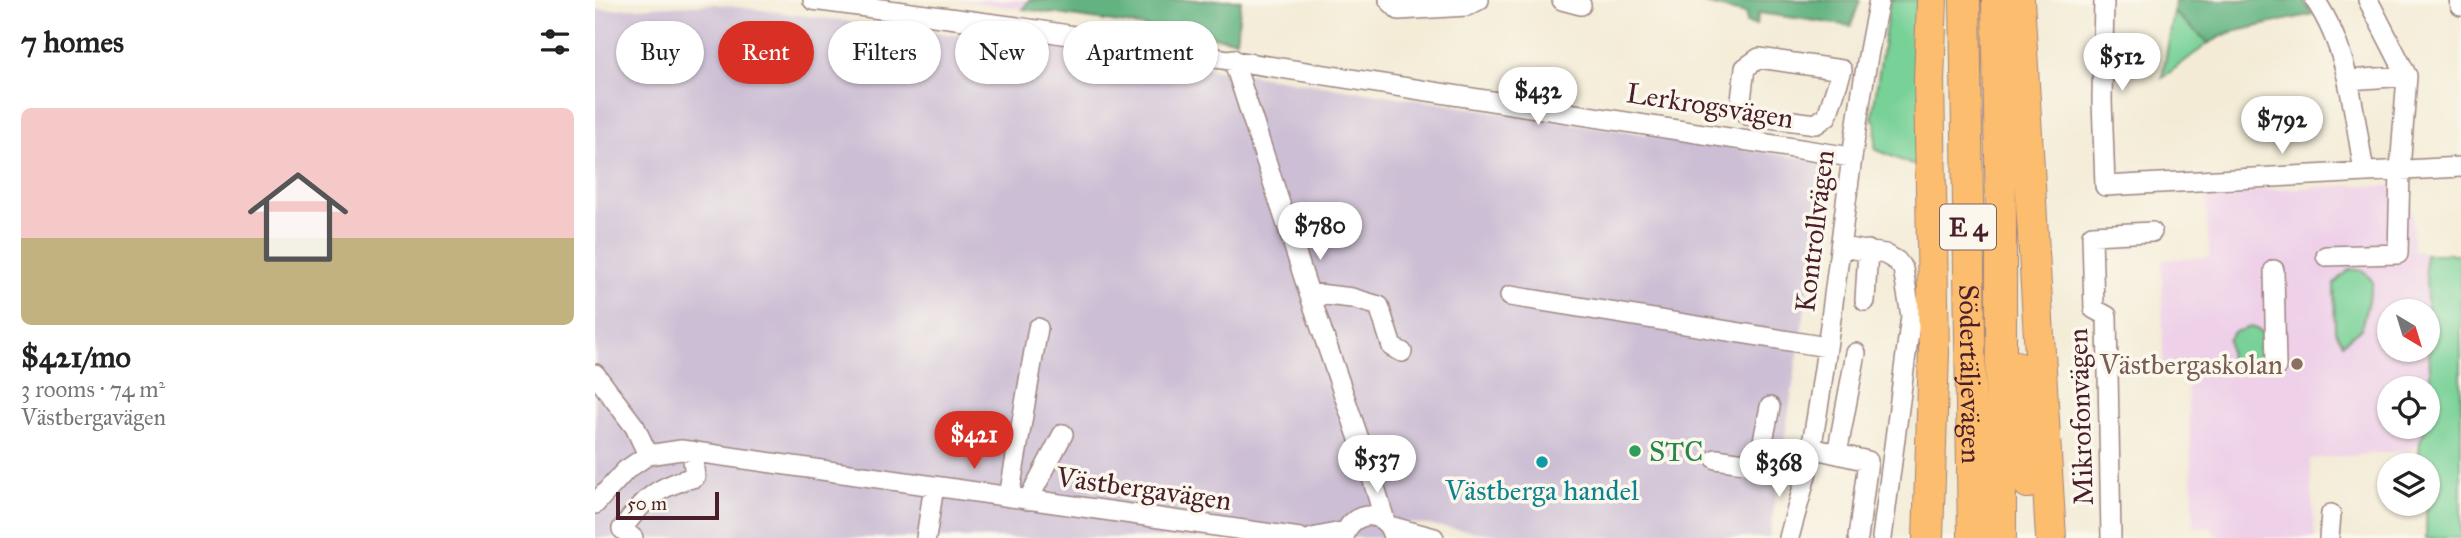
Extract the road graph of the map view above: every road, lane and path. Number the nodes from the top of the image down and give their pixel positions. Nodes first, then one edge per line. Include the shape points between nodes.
1 (813, 0) edge
2 (963, 0) edge
3 (1389, 0) edge
4 (1479, 0) edge
5 (1879, 0) edge
6 (1932, 0) edge
7 (1944, 0) edge
8 (1965, 0) edge
9 (1997, 0) edge
10 (2019, 0) edge
11 (2104, 0) edge
12 (2315, 0) edge
13 (2368, 0) edge
14 (2459, 0) edge
15 (2461, 6) edge
16 (958, 19) junction
17 (1233, 59) junction
18 (2407, 76) junction
19 (2347, 80) junction
20 (1739, 108) junction
21 (1737, 138) junction
22 (1850, 157) junction
23 (2461, 167) edge
24 (2400, 170) junction
25 (2364, 172) junction
26 (2152, 232) dead end
27 (1841, 247) junction
28 (1868, 250) junction
29 (2326, 256) dead end
30 (2274, 270) dead end
31 (1309, 293) junction
32 (1510, 296) dead end
33 (1865, 301) dead end
34 (1038, 328) dead end
35 (1827, 347) junction
36 (1402, 352) dead end
37 (1856, 353) dead end
38 (2276, 368) dead end
39 (595, 374) edge
40 (1770, 407) dead end
41 (1063, 434) dead end
42 (1811, 448) junction
43 (692, 451) junction
44 (1837, 454) junction
45 (647, 455) junction
46 (1985, 455) junction
47 (1716, 459) dead end
48 (1807, 469) junction
49 (1372, 477) junction
50 (934, 486) junction
51 (1018, 498) junction
52 (595, 504) edge
53 (2331, 514) dead end
54 (1360, 516) junction
55 (1389, 528) edge
56 (1345, 534) edge
57 (633, 538) edge
58 (926, 538) edge
59 (1300, 538) edge
60 (1311, 538) edge
61 (1434, 538) edge
62 (1789, 538) edge
63 (1803, 538) edge
64 (1858, 538) edge
65 (1882, 538) edge
66 (1927, 538) edge
67 (1943, 538) edge
68 (1973, 538) edge
69 (2001, 538) edge
70 (2032, 538) edge
71 (2051, 538) edge
72 (2111, 538) edge
73 (2329, 538) edge

1 - 16 street, Lerkrogsvägen
2 - 16 street
3 - 4 street via 1399,10 1467,6
5 - 22 street, Kontrollvägen
6 - 66 highway via 1934,352
7 - 46 highway via 1949,276
8 - 46 highway, Södertäljevägen / E 4
9 - 46 highway, Södertäljevägen / E 4 via 2001,219
10 - 71 highway
11 - 25 street via 2105,186
12 - 19 street
13 - 18 street
14 - 15 street
16 - 17 street, Lerkrogsvägen
17 - 21 street, Lerkrogsvägen
17 - 31 street
18 - 19 street
18 - 24 street
19 - 25 street
20 - 20 street via 1747,115 1816,124 1827,116 1842,70 1759,58 1745,68
20 - 21 street
21 - 22 street, Lerkrogsvägen
22 - 27 street, Kontrollvägen
23 - 24 street
24 - 25 street
24 - 29 street via 2398,254
26 - 72 street, Mikrofonvägen via 2092,234 2094,309 2107,316
27 - 28 street
27 - 35 street, Kontrollvägen
28 - 33 street
28 - 65 street via 1885,254 1903,269 1911,316
30 - 38 street
31 - 36 street via 1379,306 1392,347
31 - 49 street
32 - 35 street
34 - 51 street
35 - 42 street, Kontrollvägen
37 - 44 street
39 - 45 street via 635,427
40 - 47 street via 1758,465
41 - 51 street
42 - 44 street
42 - 48 street, Kontrollvägen
43 - 45 street, Västbergavägen
43 - 50 street, Västbergavägen
43 - 57 street via 695,477 652,493 621,529
44 - 64 street via 1868,461
45 - 52 street
46 - 67 highway
46 - 68 highway, Södertäljevägen / E 4
46 - 69 highway, Södertäljevägen / E 4
46 - 70 highway
48 - 62 street, Kontrollvägen
48 - 63 street, Kontrollvägen
49 - 54 street
49 - 55 street
50 - 51 street, Västbergavägen
50 - 58 street
51 - 59 street, Västbergavägen
53 - 73 street
54 - 55 street via 1373,515
54 - 56 street
55 - 61 street
56 - 60 street

